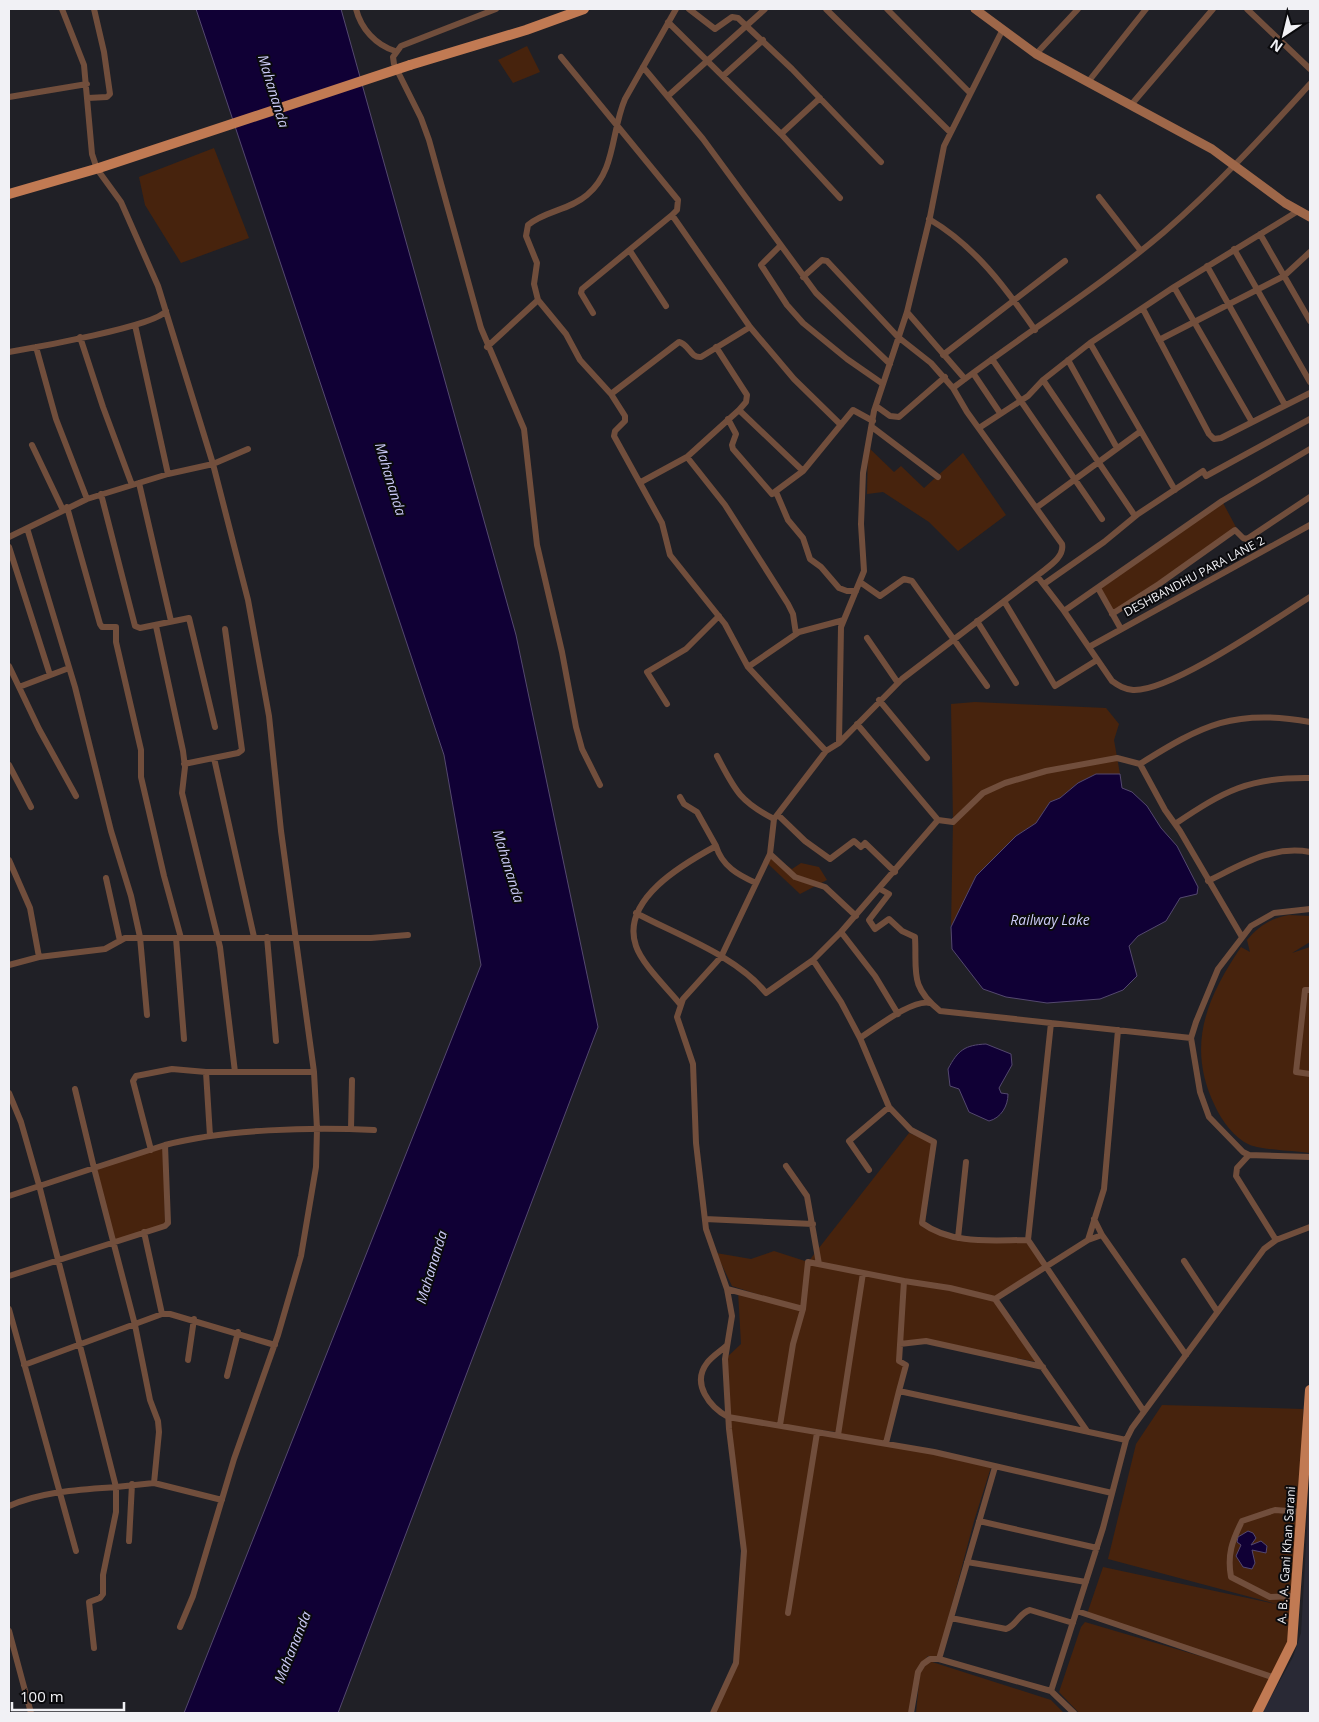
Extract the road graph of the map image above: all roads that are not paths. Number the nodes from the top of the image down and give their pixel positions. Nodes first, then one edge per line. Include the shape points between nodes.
1 (62, 9) edge
2 (94, 9) edge
3 (356, 9) edge
4 (496, 9) edge
5 (584, 9) edge
6 (676, 9) edge
7 (689, 9) edge
8 (765, 9) edge
9 (826, 9) edge
10 (886, 9) edge
11 (975, 9) edge
12 (1078, 9) edge
13 (1146, 9) edge
14 (1213, 9) edge
15 (1247, 9) edge
16 (668, 22) junction
17 (747, 26) junction
18 (1002, 31) junction
19 (763, 40) junction
20 (395, 51) junction
21 (1036, 54) junction
22 (561, 57) dead end
23 (708, 61) junction
24 (643, 67) junction
25 (1310, 69) edge
26 (723, 76) junction
27 (1088, 82) junction
28 (87, 84) junction
29 (1310, 84) edge
30 (970, 93) junction
31 (668, 96) junction
32 (9, 97) edge
33 (88, 98) junction
34 (820, 98) junction
35 (1131, 105) junction
36 (616, 124) junction
37 (950, 132) junction
38 (781, 134) junction
39 (881, 162) dead end
40 (1236, 166) junction
41 (98, 168) junction
42 (9, 194) edge
43 (1099, 196) dead end
44 (840, 198) dead end
45 (1298, 210) junction
46 (672, 214) junction
47 (1310, 218) edge
48 (930, 219) junction
49 (1260, 234) junction
50 (780, 246) junction
51 (1234, 249) junction
52 (630, 251) junction
53 (1141, 251) junction
54 (1310, 252) edge
55 (1065, 261) dead end
56 (1308, 261) edge
57 (1207, 266) junction
58 (1284, 276) junction
59 (803, 277) junction
60 (1174, 287) junction
61 (1257, 290) junction
62 (538, 300) junction
63 (1014, 300) junction
64 (1229, 305) junction
65 (666, 306) dead end
66 (1143, 309) junction
67 (166, 311) junction
68 (594, 312) dead end
69 (907, 312) junction
70 (1310, 321) edge
71 (1194, 322) junction
72 (136, 325) junction
73 (750, 327) junction
74 (1035, 330) junction
75 (80, 337) junction
76 (898, 337) junction
77 (1159, 340) junction
78 (1090, 343) junction
79 (488, 347) junction
80 (716, 347) junction
81 (36, 348) junction
82 (9, 352) edge
83 (943, 354) junction
84 (992, 359) junction
85 (1068, 360) junction
86 (890, 364) junction
87 (973, 373) junction
88 (945, 377) junction
89 (965, 379) junction
90 (1042, 380) junction
91 (1310, 382) edge
92 (883, 384) junction
93 (953, 388) junction
94 (1310, 393) edge
95 (611, 394) junction
96 (1021, 401) junction
97 (1285, 405) junction
98 (876, 406) junction
99 (739, 410) junction
100 (1000, 413) junction
101 (728, 419) junction
102 (1310, 419) edge
103 (1252, 422) junction
104 (872, 424) junction
105 (841, 425) junction
106 (979, 428) junction
107 (1141, 431) junction
108 (32, 445) dead end
109 (248, 448) dead end
110 (1117, 448) junction
111 (1310, 449) edge
112 (687, 457) junction
113 (1098, 462) junction
114 (213, 464) junction
115 (803, 471) junction
116 (168, 474) junction
117 (938, 477) dead end
118 (1074, 480) junction
119 (641, 482) junction
120 (135, 484) junction
121 (1175, 490) junction
122 (776, 492) junction
123 (101, 494) junction
124 (1310, 498) edge
125 (87, 499) junction
126 (65, 508) junction
127 (1036, 508) junction
128 (1135, 516) junction
129 (1102, 519) dead end
130 (1310, 525) edge
131 (27, 528) junction
132 (9, 537) edge
133 (9, 547) edge
134 (1037, 576) junction
135 (860, 582) junction
136 (1044, 584) junction
137 (1098, 588) junction
138 (856, 591) junction
139 (1310, 597) edge
140 (1004, 601) junction
141 (1064, 611) junction
142 (1112, 614) junction
143 (719, 616) junction
144 (844, 620) junction
145 (171, 621) junction
146 (977, 621) junction
147 (156, 626) junction
148 (225, 629) dead end
149 (1121, 629) junction
150 (796, 634) junction
151 (867, 638) dead end
152 (954, 638) junction
153 (1089, 647) junction
154 (1097, 660) junction
155 (9, 666) edge
156 (748, 667) junction
157 (69, 668) junction
158 (50, 675) junction
159 (898, 683) junction
160 (1016, 683) dead end
161 (986, 686) dead end
162 (19, 688) junction
163 (879, 700) junction
164 (666, 704) dead end
165 (1310, 722) edge
166 (857, 724) junction
167 (215, 727) dead end
168 (839, 743) junction
169 (826, 751) junction
170 (717, 756) dead end
171 (214, 758) junction
172 (927, 758) dead end
173 (184, 764) junction
174 (1140, 764) junction
175 (9, 765) edge
176 (1310, 778) edge
177 (600, 785) dead end
178 (76, 796) dead end
179 (680, 797) dead end
180 (31, 806) dead end
181 (776, 817) junction
182 (938, 820) junction
183 (1175, 824) junction
184 (716, 846) junction
185 (1310, 852) edge
186 (770, 854) junction
187 (9, 860) edge
188 (895, 872) junction
189 (106, 878) dead end
190 (1208, 881) junction
191 (756, 884) junction
192 (880, 889) junction
193 (1310, 909) edge
194 (636, 913) junction
195 (856, 916) junction
196 (840, 932) junction
197 (408, 934) dead end
198 (1242, 936) junction
199 (140, 937) junction
200 (218, 937) junction
201 (254, 937) junction
202 (267, 937) junction
203 (295, 937) junction
204 (178, 938) junction
205 (120, 941) junction
206 (721, 957) junction
207 (39, 958) junction
208 (812, 960) junction
209 (9, 965) edge
210 (1310, 990) edge
211 (930, 1003) junction
212 (680, 1004) junction
213 (898, 1014) junction
214 (147, 1015) dead end
215 (1050, 1023) junction
216 (1118, 1030) junction
217 (860, 1038) junction
218 (1191, 1038) junction
219 (184, 1039) dead end
220 (276, 1041) dead end
221 (206, 1072) junction
222 (236, 1072) junction
223 (314, 1072) junction
224 (1310, 1074) edge
225 (352, 1080) dead end
226 (75, 1089) dead end
227 (9, 1093) edge
228 (890, 1107) junction
229 (317, 1129) junction
230 (351, 1129) junction
231 (374, 1130) dead end
232 (210, 1136) junction
233 (165, 1145) junction
234 (151, 1150) junction
235 (1249, 1155) junction
236 (1310, 1157) edge
237 (966, 1162) dead end
238 (786, 1166) dead end
239 (94, 1168) junction
240 (869, 1170) dead end
241 (39, 1185) junction
242 (9, 1196) edge
243 (705, 1219) junction
244 (1094, 1219) junction
245 (813, 1224) junction
246 (1310, 1226) edge
247 (144, 1232) junction
248 (1102, 1235) junction
249 (958, 1238) junction
250 (1028, 1240) junction
251 (1088, 1240) junction
252 (1276, 1240) junction
253 (112, 1243) junction
254 (57, 1261) junction
255 (1184, 1261) dead end
256 (819, 1264) junction
257 (1046, 1267) junction
258 (863, 1273) junction
259 (9, 1276) edge
260 (904, 1282) junction
261 (727, 1289) junction
262 (995, 1299) junction
263 (9, 1309) edge
264 (803, 1309) junction
265 (1217, 1311) junction
266 (162, 1314) junction
267 (194, 1320) junction
268 (135, 1324) junction
269 (238, 1332) junction
270 (79, 1344) junction
271 (728, 1344) junction
272 (900, 1344) junction
273 (274, 1345) junction
274 (1186, 1355) junction
275 (188, 1360) dead end
276 (24, 1365) junction
277 (1044, 1367) junction
278 (227, 1376) dead end
279 (1310, 1390) edge
280 (899, 1391) junction
281 (1143, 1410) junction
282 (728, 1417) junction
283 (780, 1425) junction
284 (1087, 1432) junction
285 (816, 1433) junction
286 (838, 1435) junction
287 (1126, 1440) junction
288 (886, 1443) junction
289 (995, 1467) junction
290 (154, 1483) junction
291 (132, 1484) junction
292 (116, 1487) junction
293 (60, 1492) junction
294 (1112, 1493) junction
295 (222, 1500) junction
296 (9, 1506) edge
297 (1302, 1512) junction
298 (978, 1521) junction
299 (129, 1541) dead end
300 (1097, 1548) junction
301 (76, 1551) dead end
302 (967, 1562) junction
303 (1086, 1582) junction
304 (1296, 1596) junction
305 (1077, 1611) junction
306 (788, 1613) dead end
307 (951, 1618) junction
308 (1072, 1623) junction
309 (180, 1627) dead end
310 (9, 1631) edge
311 (94, 1648) dead end
312 (939, 1659) junction
313 (1275, 1678) junction
314 (1050, 1691) junction
315 (31, 1713) edge
316 (713, 1713) edge
317 (911, 1713) edge
318 (1074, 1713) edge
319 (1257, 1713) edge

1 - 28 street via 79,49
2 - 33 street via 110,94 107,98
3 - 20 street via 373,40
4 - 20 street via 410,42
5 - 41 main road, bridge
6 - 16 street
7 - 17 street via 715,29 736,17
8 - 17 street
9 - 37 street
10 - 30 street
11 - 18 main road
12 - 21 street
13 - 27 street
14 - 35 street
15 - 25 street
16 - 23 street
16 - 24 street
17 - 19 street
17 - 23 street
18 - 21 main road
18 - 30 street
19 - 26 street
19 - 34 street
20 - 79 street via 394,64 429,140
21 - 27 main road
22 - 36 street
23 - 26 street
23 - 31 street
24 - 31 street
24 - 36 street via 625,99
26 - 38 street
27 - 35 main road
28 - 32 street
28 - 33 street
29 - 40 street
30 - 37 street
31 - 50 street
33 - 41 street via 90,140
34 - 38 street
34 - 39 street
35 - 40 main road via 1212,149
36 - 46 street via 678,200
36 - 62 street via 613,148 598,184 587,196 528,225 526,236 538,263 534,284
37 - 48 street via 940,159
38 - 44 street
40 - 45 main road
40 - 53 street
41 - 42 main road
41 - 67 street via 122,202 148,258
43 - 53 street
45 - 47 main road
45 - 49 street
46 - 52 street
46 - 73 street
48 - 63 street via 948,230 986,264
48 - 69 street
49 - 51 street
49 - 58 street
50 - 59 street
50 - 92 street via 761,265 787,305 823,340
51 - 57 street
51 - 61 street
52 - 65 street
52 - 68 street via 580,290
53 - 74 street
54 - 56 street
55 - 63 street
56 - 58 street
57 - 60 street
57 - 64 street
58 - 61 street
58 - 70 street
59 - 76 street via 822,260 827,261
59 - 86 street via 827,306
60 - 66 street
60 - 71 street
61 - 64 street
61 - 91 street
62 - 79 street
62 - 95 street via 566,334 580,360
63 - 74 street
63 - 83 street
64 - 71 street
64 - 97 street
66 - 77 street
66 - 78 street
67 - 72 street via 162,317
67 - 114 street
69 - 76 street
69 - 83 street
71 - 77 street
71 - 103 street
72 - 75 street
72 - 116 street
73 - 80 street
73 - 105 street via 794,379
74 - 84 street
75 - 81 street
75 - 120 street via 103,408
76 - 86 street
76 - 88 street
77 - 103 street via 1214,439
78 - 85 street
78 - 107 street
79 - 177 street via 524,429 537,545 576,727 582,749
80 - 95 street via 697,358 684,343 679,342
80 - 99 street via 747,395
81 - 82 street
81 - 125 street via 53,410
83 - 89 street
84 - 87 street
84 - 96 street
85 - 90 street
85 - 110 street
86 - 92 street
87 - 89 street
87 - 100 street
88 - 93 street
88 - 98 street via 899,417 890,416
89 - 93 street
90 - 96 street
90 - 113 street
92 - 98 street
93 - 106 street
94 - 97 street
95 - 119 street via 626,418 614,431 614,436
96 - 100 street
96 - 118 street
97 - 103 street
98 - 104 street
99 - 101 street
99 - 115 street
100 - 106 street
101 - 112 street
101 - 122 street via 736,434 733,449 769,492
102 - 121 street via 1206,476 1202,471
104 - 105 street via 853,410
104 - 117 street
104 - 135 street via 863,473 861,524 864,571
105 - 115 street
106 - 127 street
107 - 110 street
107 - 121 street
108 - 126 street
109 - 114 street
110 - 113 street
111 - 137 street via 1222,501
112 - 119 street
112 - 150 street via 725,505 788,604
113 - 118 street
113 - 128 street
114 - 116 street
114 - 203 street via 248,600 262,671
115 - 122 street
116 - 120 street
118 - 127 street
118 - 129 street
119 - 143 street via 662,523 670,555
120 - 123 street
120 - 145 street
121 - 128 street
122 - 138 street via 810,559 827,573 836,586
123 - 125 street
123 - 147 street via 135,626
124 - 142 street via 1248,539 1245,540 1235,530
125 - 126 street
126 - 131 street
126 - 204 street via 100,624 102,627 116,627 116,642 141,750 141,777
127 - 134 street via 1063,550
128 - 136 street
130 - 149 street, DESHBANDHU PARA LANE 2
131 - 132 street
131 - 157 street
133 - 158 street
134 - 136 street
134 - 140 street
135 - 138 street
135 - 152 street via 880,596 904,579 909,579
136 - 141 street
137 - 141 street
137 - 142 street
138 - 144 street
139 - 154 street via 1214,658 1168,681 1143,689 1122,688 1112,681
140 - 146 street
140 - 154 street via 1055,686
141 - 153 street
142 - 149 street
143 - 156 street
143 - 164 street via 686,649 646,672
144 - 150 street
144 - 168 street via 841,627
145 - 147 street
145 - 167 street via 190,620
146 - 152 street
146 - 160 street
147 - 173 street
148 - 171 street via 242,750
149 - 153 street, DESHBANDHU PARA LANE 2
150 - 156 street
151 - 159 street
152 - 159 street
152 - 161 street
153 - 154 street
155 - 162 street
156 - 169 street
157 - 158 street
157 - 199 street
158 - 162 street
159 - 163 street
162 - 178 street
163 - 166 street
163 - 172 street
165 - 174 street via 1280,716 1226,720 1183,738
166 - 168 street
166 - 182 street
168 - 169 street
169 - 181 street
170 - 181 street via 748,805
171 - 173 street
171 - 201 street
173 - 200 street via 182,793
174 - 182 street via 1118,758 1046,771 983,792 953,822
174 - 183 street
175 - 180 street
176 - 183 street via 1280,778 1243,785
179 - 184 street via 684,804 697,812
181 - 186 street
181 - 188 street via 830,859 854,841 861,848 865,843
182 - 188 street
183 - 190 street
184 - 191 street via 719,857 727,862 731,871
184 - 194 street via 674,871
185 - 190 street via 1284,850 1269,853
186 - 191 street
186 - 195 street via 794,877 825,886
187 - 207 street via 30,908
188 - 192 street
189 - 205 street
190 - 198 street
191 - 206 street
192 - 195 street
192 - 211 street via 889,894 869,920 875,929 889,919 915,937 914,978
193 - 198 street via 1274,913 1251,926
194 - 206 street
194 - 212 street via 634,938 638,951
195 - 196 street
196 - 208 street
196 - 213 street via 875,976
197 - 203 street via 371,938
198 - 218 street via 1218,969
199 - 204 street
199 - 205 street
199 - 214 street
200 - 201 street
200 - 204 street
200 - 222 street
201 - 202 street
202 - 203 street
202 - 220 street
203 - 223 street
204 - 219 street
205 - 207 street via 105,949
206 - 208 street via 756,980 766,993
206 - 212 street
207 - 209 street
208 - 217 street via 841,1002
210 - 224 street via 1305,990 1296,1072
211 - 213 street via 922,1002
211 - 215 street via 940,1011
212 - 243 street via 677,1017 693,1064 696,1143
213 - 217 street
215 - 216 street
215 - 250 street
216 - 218 street
216 - 244 street via 1104,1189
217 - 228 street
218 - 235 street via 1200,1092 1209,1117
221 - 222 street
221 - 232 street
221 - 234 street via 172,1069 134,1078
222 - 223 street
223 - 229 street
225 - 230 street
226 - 239 street
227 - 241 street
228 - 240 street via 849,1141
228 - 249 street via 911,1130 934,1142 922,1223 932,1230
229 - 230 street
229 - 232 street
229 - 273 street via 314,1181 301,1256
230 - 231 street
232 - 233 street
233 - 234 street
233 - 247 street via 168,1222 166,1226
234 - 239 street
235 - 236 street
235 - 252 street via 1237,1168 1236,1176
237 - 249 street
238 - 245 street via 807,1196
239 - 241 street
239 - 253 street
241 - 242 street
241 - 254 street
243 - 245 street
243 - 261 street
244 - 248 street
244 - 251 street
245 - 256 street
246 - 252 street
247 - 253 street
247 - 266 street
248 - 251 street
248 - 274 street
249 - 250 street
250 - 257 street
251 - 257 street
252 - 265 street via 1264,1248
253 - 254 street
253 - 268 street
254 - 259 street
254 - 270 street
255 - 265 street
256 - 258 street
256 - 264 street via 808,1262
257 - 262 street
257 - 281 street
258 - 260 street
258 - 286 street
260 - 262 street via 950,1288
260 - 272 street
261 - 264 street
261 - 271 street via 732,1316
262 - 277 street
263 - 276 street
264 - 283 street via 793,1344
265 - 274 street
266 - 267 street via 178,1314
266 - 268 street
267 - 269 street
267 - 275 street
268 - 270 street
268 - 290 street via 150,1400 159,1426
269 - 273 street
269 - 278 street
270 - 276 street
270 - 292 street
271 - 282 street via 725,1359
271 - 282 street via 708,1361 700,1383 717,1411
272 - 277 street via 926,1342
272 - 280 street via 899,1361 906,1366
273 - 295 street
274 - 281 street
276 - 293 street
277 - 284 street
279 - 297 main road, A. B. A. Gani Khan Sarani
280 - 284 street
280 - 288 street
281 - 287 street
282 - 283 street
282 - 316 street via 744,1552 736,1663
283 - 285 street
284 - 287 street
285 - 286 street
285 - 306 street
286 - 288 street
287 - 294 street
288 - 289 street
289 - 294 street
289 - 298 street
290 - 291 street
290 - 295 street
291 - 292 street
291 - 299 street
292 - 293 street
292 - 311 street via 116,1512 103,1575 103,1594 89,1602
293 - 296 street
293 - 301 street
294 - 300 street
295 - 309 street via 193,1596
297 - 304 main road, A. B. A. Gani Khan Sarani
297 - 304 street via 1276,1510 1242,1521 1233,1539 1228,1562 1231,1577 1239,1583 1270,1597
298 - 300 street
298 - 302 street
300 - 303 street
302 - 303 street
302 - 307 street
303 - 305 street
304 - 313 main road, A. B. A. Gani Khan Sarani via 1292,1643
305 - 308 street
305 - 313 street
307 - 308 street via 1006,1629 1023,1612 1030,1610
307 - 312 street
308 - 314 street
310 - 315 street
312 - 314 street
312 - 317 street via 930,1659 920,1668
313 - 319 main road, A. B. A. Gani Khan Sarani
314 - 318 street

